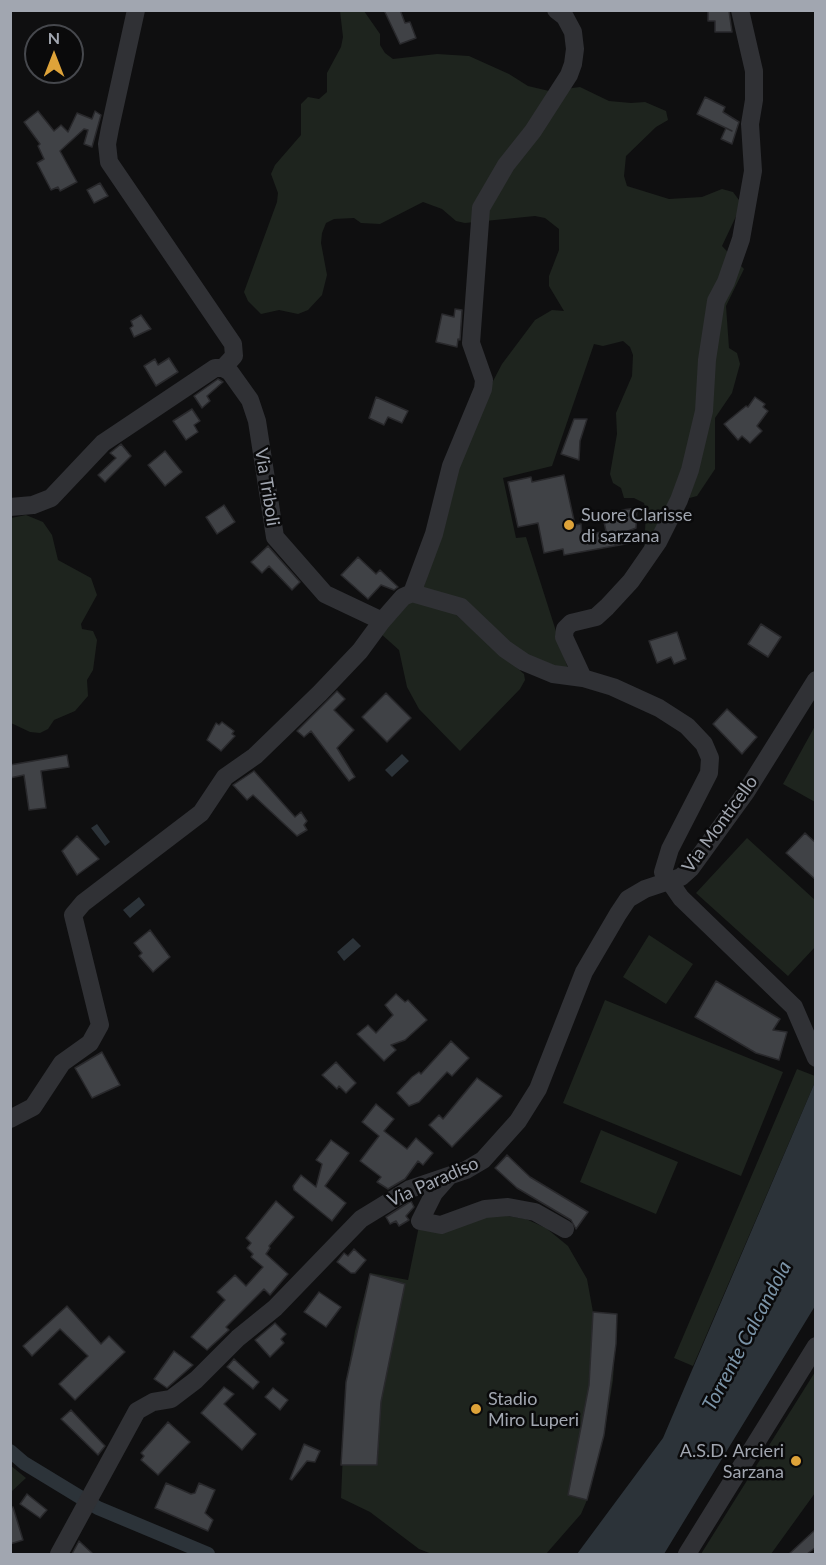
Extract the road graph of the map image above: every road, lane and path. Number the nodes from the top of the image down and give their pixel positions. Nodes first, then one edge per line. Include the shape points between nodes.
1 (136, 10) edge
2 (556, 10) edge
3 (740, 10) edge
4 (223, 368) junction
5 (10, 507) edge
6 (412, 593) junction
7 (382, 621) junction
8 (583, 678) junction
9 (816, 680) edge
10 (666, 880) junction
11 (816, 1059) edge
12 (10, 1119) edge
13 (450, 1175) junction
14 (565, 1229) dead end
15 (816, 1346) edge
16 (59, 1554) edge
17 (687, 1554) edge

1 - 4 street via 107,144 109,162 233,344 234,356
2 - 6 street via 573,32 573,64 481,208 471,343 484,380 483,389 451,465 434,534
3 - 8 street via 754,71 750,124 753,171 741,239 716,301 704,411 690,470 658,542 607,608 596,617 571,623 565,629 564,637
4 - 5 street via 215,368 103,442 51,498
4 - 7 street, Via Triboli via 243,388 257,421 275,537 325,594
6 - 7 street via 403,597
6 - 8 street via 461,607 524,662 553,674
7 - 12 street via 360,651 313,700 255,756 225,777 201,813 83,903 73,915 100,1025 90,1043 62,1063 33,1107
8 - 10 street via 614,687 659,708 687,726 707,750 710,772 670,849 663,873
9 - 10 street, Via Monticello via 721,830 686,874
10 - 11 street, Via Monticello via 794,1007
10 - 13 street, Via Paradiso via 628,899 618,914 584,972 538,1089 518,1121 483,1160
13 - 14 street via 434,1193 420,1221 441,1225 485,1209 508,1207 535,1212
13 - 16 street, Via Paradiso via 410,1189 361,1219 196,1380 171,1399 153,1402 137,1411
15 - 17 street

